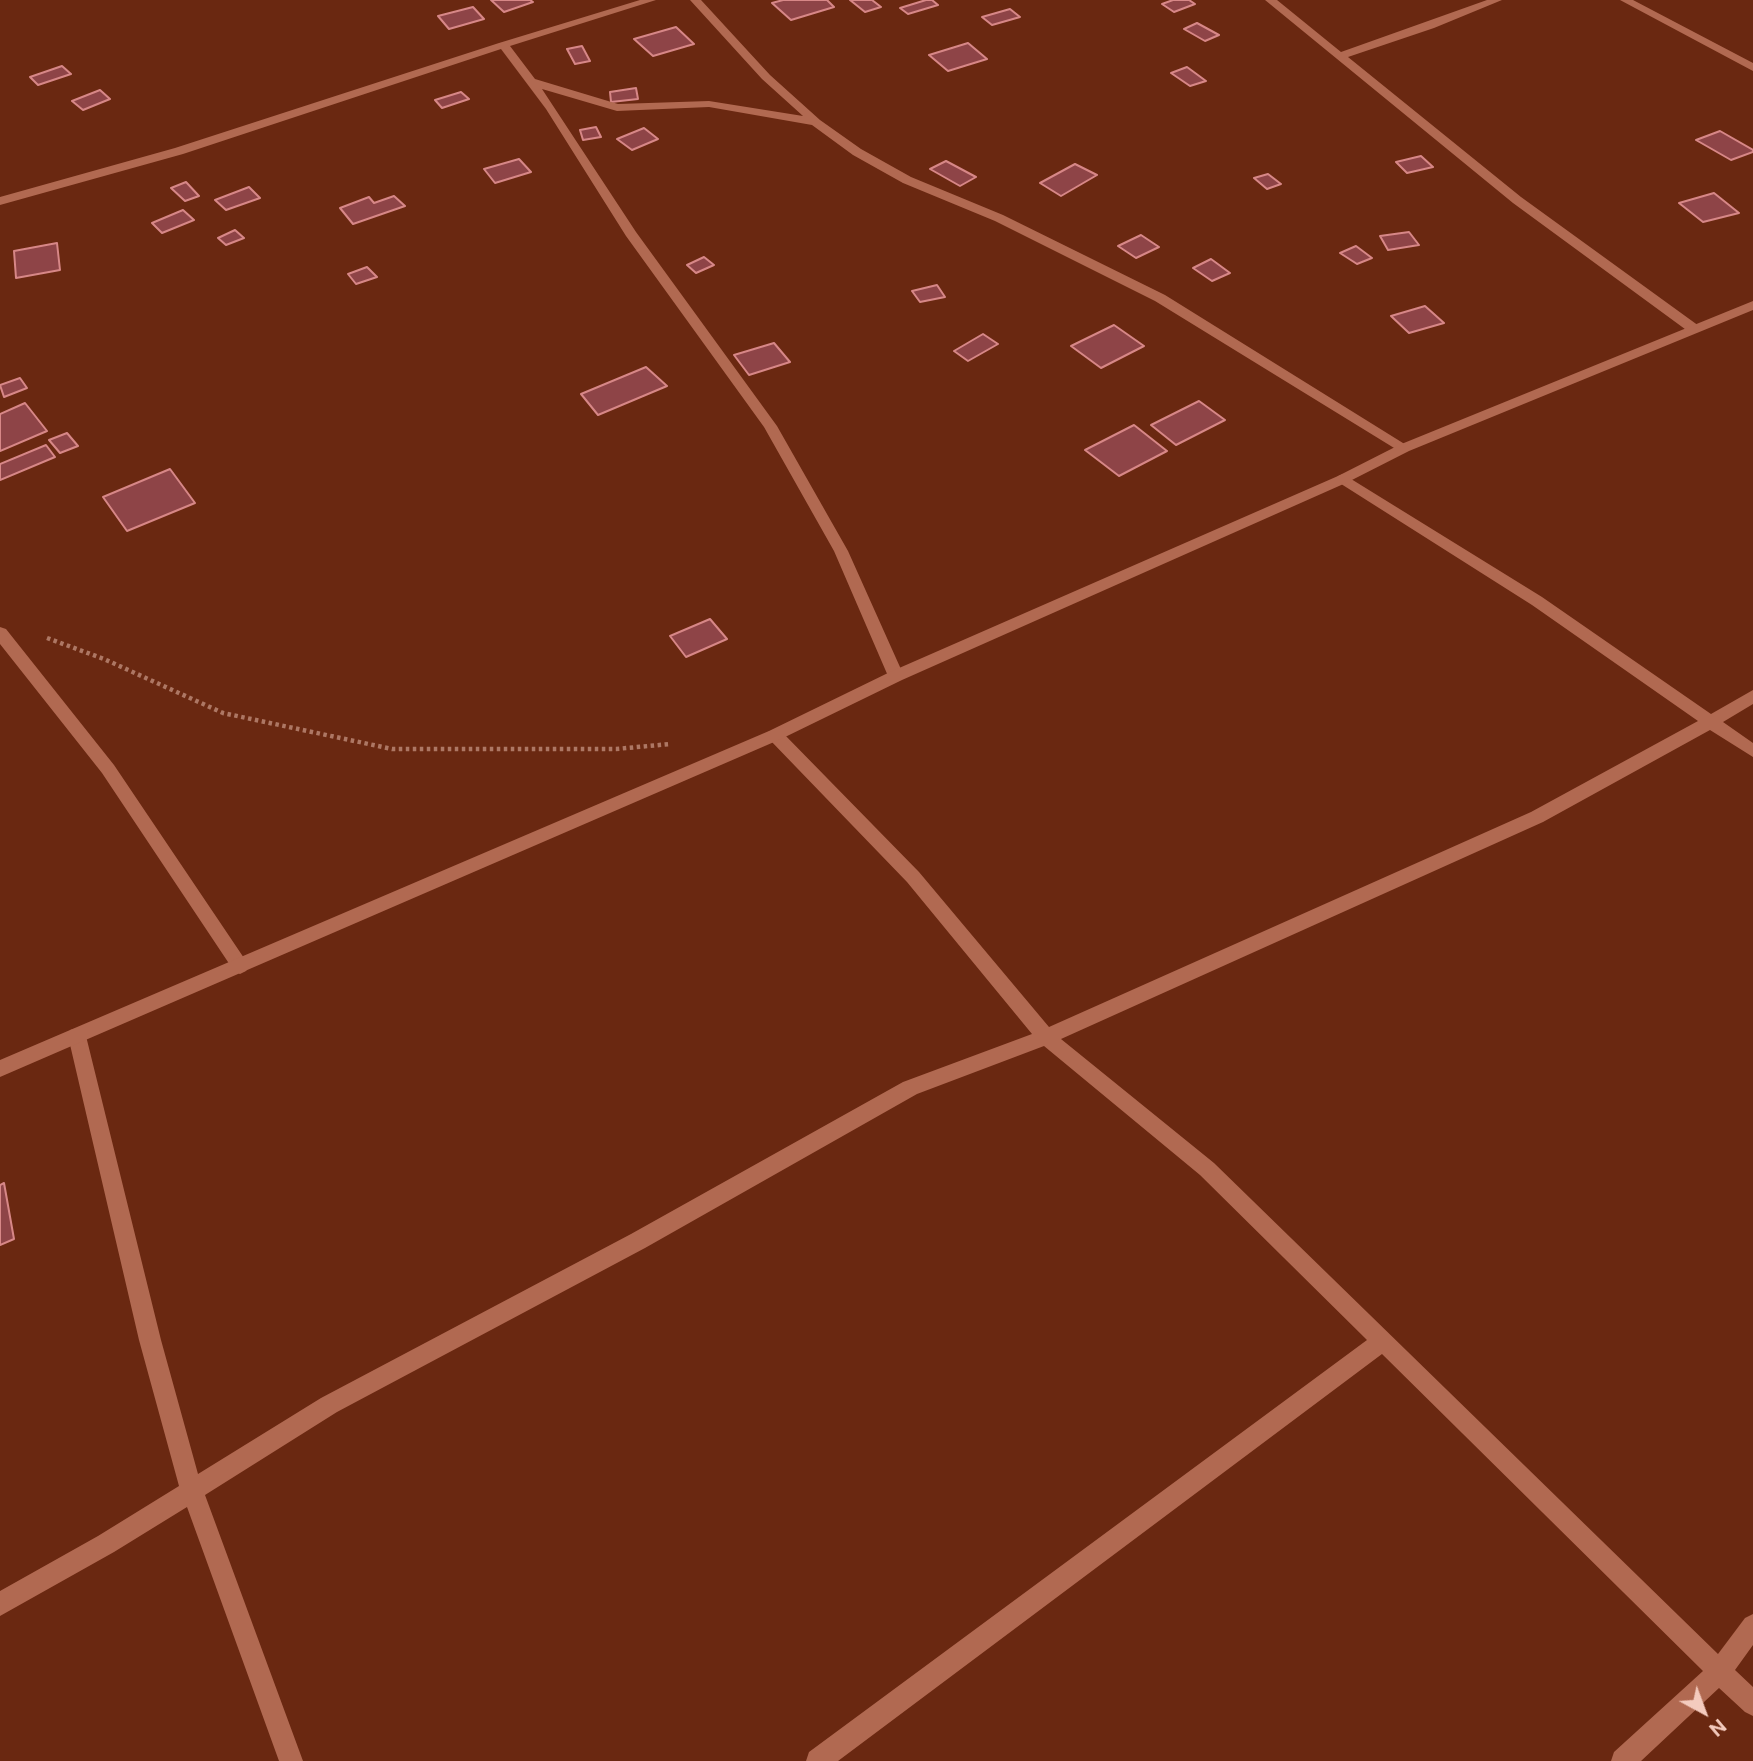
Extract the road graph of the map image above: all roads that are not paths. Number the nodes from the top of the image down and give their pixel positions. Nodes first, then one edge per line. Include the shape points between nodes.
1 (651, 0) edge
2 (695, 0) edge
3 (1270, 0) edge
4 (1497, 0) edge
5 (1625, 0) edge
6 (503, 45) junction
7 (1341, 56) junction
8 (1753, 68) edge
9 (532, 82) junction
10 (816, 122) junction
11 (0, 201) edge
12 (1753, 305) edge
13 (1694, 329) junction
14 (1404, 448) junction
15 (1343, 479) junction
16 (0, 633) edge
17 (896, 676) junction
18 (1753, 696) edge
19 (1711, 722) junction
20 (775, 735) junction
21 (1753, 751) edge
22 (240, 966) junction
23 (77, 1036) junction
24 (1046, 1037) junction
25 (0, 1069) edge
26 (1384, 1340) junction
27 (192, 1491) junction
28 (0, 1604) edge
29 (1753, 1626) edge
30 (1720, 1671) junction
31 (1753, 1704) edge
32 (291, 1761) edge
33 (818, 1761) edge
34 (1623, 1761) edge

1 - 6 street
2 - 10 street via 766,77
3 - 7 street
4 - 7 street
5 - 8 street
6 - 9 street
6 - 11 street via 179,151
7 - 13 street via 1517,200
9 - 10 street via 617,108 709,104
9 - 17 street via 630,233 770,426 841,551
10 - 14 street via 907,180 999,218 1160,298
12 - 13 street
13 - 14 street
14 - 15 street
15 - 17 street
15 - 19 street via 1536,601
16 - 22 street via 108,769
17 - 20 street
18 - 19 street
19 - 21 street
19 - 24 street via 1537,817
20 - 22 street
20 - 24 street via 913,877
22 - 23 street
23 - 25 street
23 - 27 street
24 - 26 street via 1207,1168
24 - 27 street via 910,1088 638,1241 330,1405
26 - 30 street
26 - 33 street
27 - 28 street
27 - 32 street
29 - 30 street
30 - 31 street
30 - 34 street

